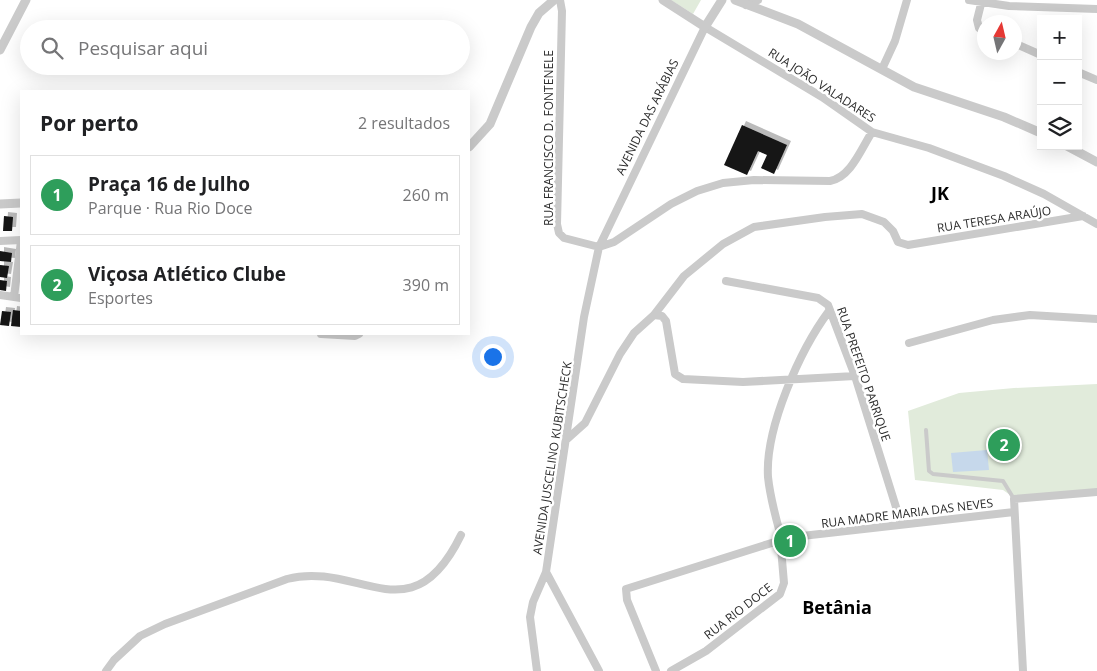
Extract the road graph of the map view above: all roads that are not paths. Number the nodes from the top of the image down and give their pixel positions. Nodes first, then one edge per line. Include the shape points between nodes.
1 (26, 0) edge
2 (554, 0) edge
3 (560, 0) edge
4 (663, 0) edge
5 (722, 0) edge
6 (735, 0) edge
7 (758, 0) edge
8 (907, 0) edge
9 (969, 0) edge
10 (982, 1) edge
11 (746, 5) junction
12 (1097, 9) edge
13 (978, 15) edge
14 (705, 27) junction
15 (1022, 47) edge
16 (0, 50) edge
17 (1037, 53) edge
18 (882, 69) junction
19 (1082, 74) edge
20 (1097, 80) edge
21 (1037, 131) edge
22 (872, 132) junction
23 (470, 146) edge
24 (1074, 150) edge
25 (1097, 162) edge
26 (20, 203) edge
27 (0, 204) edge
28 (1083, 216) junction
29 (1097, 224) edge
30 (0, 241) edge
31 (20, 241) edge
32 (599, 247) junction
33 (20, 255) edge
34 (726, 281) dead end
35 (0, 295) edge
36 (17, 298) edge
37 (829, 312) junction
38 (654, 315) junction
39 (1097, 319) edge
40 (338, 335) edge
41 (356, 335) edge
42 (909, 342) dead end
43 (854, 376) junction
44 (792, 379) junction
45 (926, 430) dead end
46 (566, 440) junction
47 (1097, 492) edge
48 (1014, 499) junction
49 (1014, 512) junction
50 (901, 523) junction
51 (461, 535) dead end
52 (802, 536) junction
53 (780, 541) junction
54 (546, 572) junction
55 (106, 671) edge
56 (537, 671) edge
57 (599, 671) edge
58 (656, 671) edge
59 (671, 671) edge
60 (1022, 671) edge

1 - 16 street
2 - 23 street via 539,13 490,124
3 - 32 street, RUA FRANCISCO D. FONTENELE via 557,224 564,238
4 - 14 street
5 - 14 street, AVENIDA DAS ARÁBIAS
6 - 11 street
7 - 11 street
8 - 18 street via 895,41
9 - 10 street
10 - 12 street via 1009,6
10 - 13 street
11 - 18 street via 798,24
14 - 22 street, RUA JOÃO VALADARES via 807,87
14 - 32 street, AVENIDA DAS ARÁBIAS
15 - 17 street
18 - 21 street via 914,87
19 - 20 street
22 - 28 street, RUA JOÃO VALADARES via 973,164 1044,194
22 - 32 street via 847,172 839,179 723,183 671,204 614,242
24 - 25 street
26 - 27 street
28 - 29 street, RUA JOÃO VALADARES
28 - 38 street, RUA TERESA ARAÚJO via 908,245 898,242 884,222 862,214 754,227 723,244 684,276
30 - 31 street
32 - 46 street, AVENIDA JUSCELINO KUBITSCHECK via 584,317
33 - 36 street
34 - 37 street, RUA PREFEITO PARRIQUE via 818,298 824,300
35 - 36 street
37 - 43 street, RUA PREFEITO PARRIQUE
37 - 44 street, RUA RIO DOCE via 812,335
38 - 44 street via 662,316 666,321 675,374 683,379 743,382
38 - 46 street via 634,333 585,423
39 - 42 street via 1030,315 993,320
40 - 41 street
43 - 44 street
43 - 50 street, RUA PREFEITO PARRIQUE
44 - 53 street, RUA RIO DOCE via 769,456 768,477
45 - 48 lane via 929,471 1004,481
46 - 54 street, AVENIDA JUSCELINO KUBITSCHECK
47 - 48 street
48 - 49 street
49 - 50 street, RUA MADRE MARIA DAS NEVES
49 - 60 street
50 - 52 street, RUA MADRE MARIA DAS NEVES
51 - 55 street via 442,567 424,581 405,589 379,589 305,574 140,636
52 - 53 street via 794,528 786,528
52 - 53 street via 802,544 795,552 787,552
53 - 58 street via 626,589 625,594
53 - 59 street, RUA RIO DOCE via 784,583 780,594 706,651
54 - 56 street, AVENIDA JUSCELINO KUBITSCHECK via 530,617
54 - 57 street

